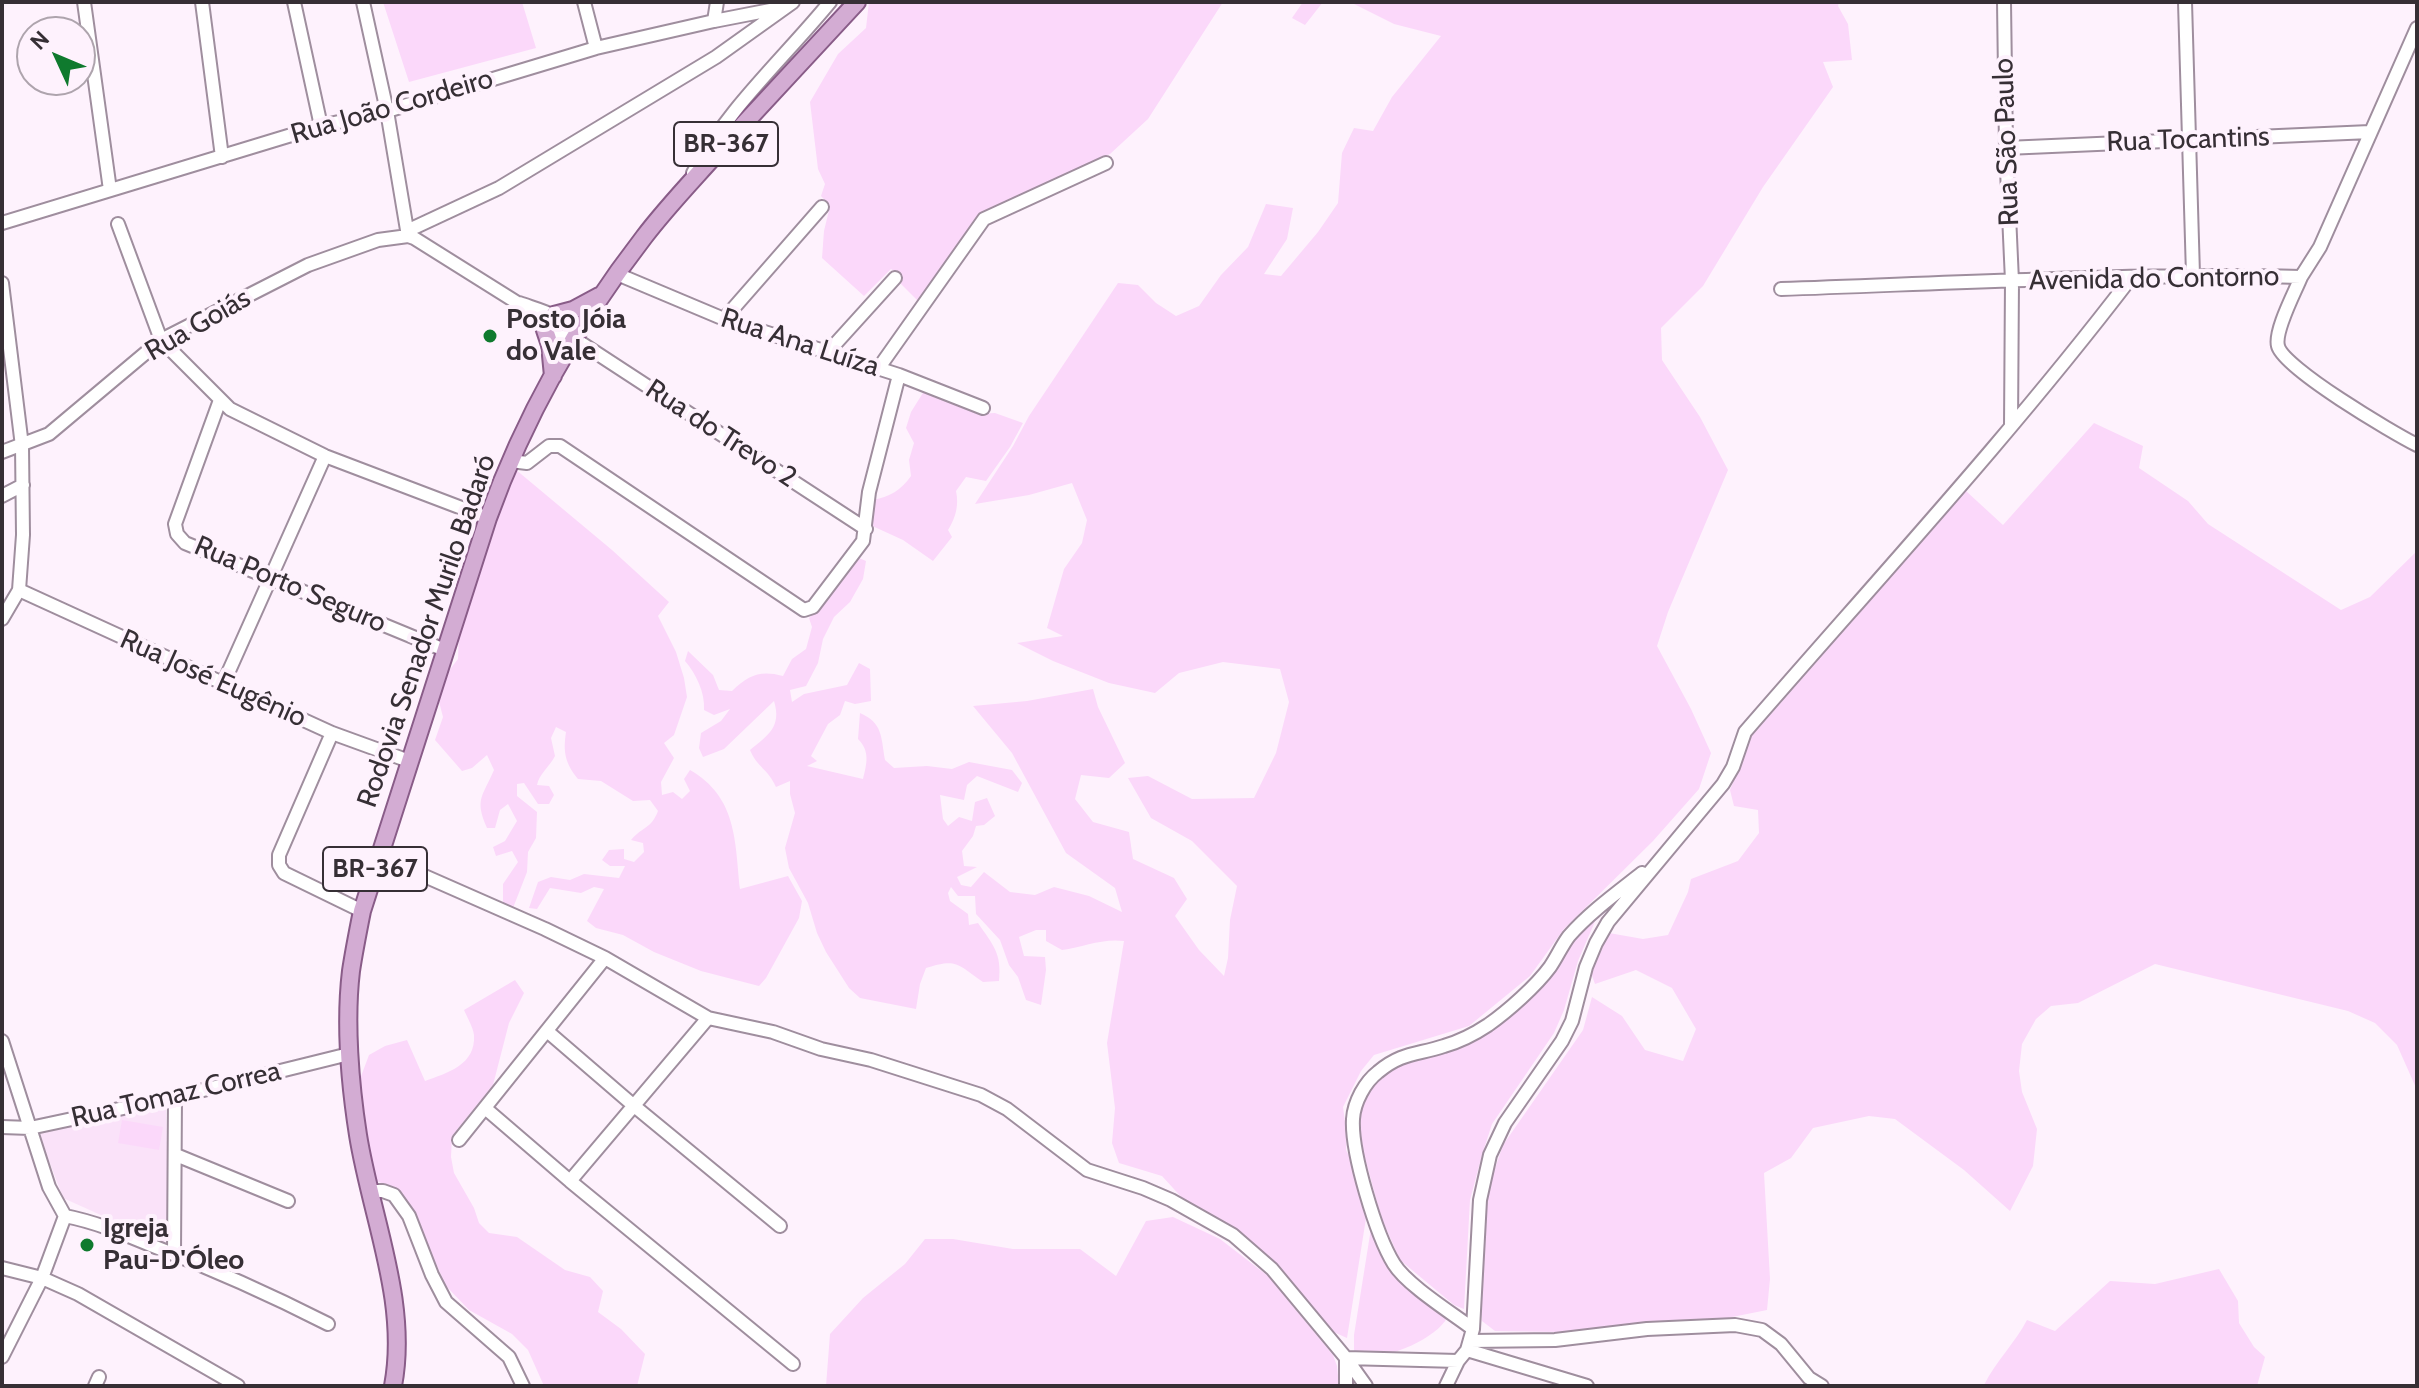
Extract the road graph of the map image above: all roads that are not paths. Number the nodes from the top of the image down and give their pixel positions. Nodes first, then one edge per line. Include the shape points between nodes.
1 (84, 2) edge
2 (202, 2) edge
3 (294, 2) edge
4 (363, 2) edge
5 (584, 2) edge
6 (717, 2) edge
7 (830, 2) edge
8 (857, 2) edge
9 (2004, 2) edge
10 (2185, 2) edge
11 (790, 4) edge
12 (714, 21) junction
13 (2417, 28) edge
14 (596, 48) junction
15 (387, 111) junction
16 (321, 126) junction
17 (2370, 132) junction
18 (2187, 140) junction
19 (2006, 148) junction
20 (222, 157) junction
21 (1106, 163) dead end
22 (110, 190) junction
23 (682, 193) junction
24 (822, 207) dead end
25 (2, 223) edge
26 (118, 224) dead end
27 (410, 235) junction
28 (617, 274) junction
29 (2193, 275) junction
30 (2301, 277) junction
31 (895, 278) dead end
32 (2130, 279) junction
33 (2012, 281) junction
34 (2, 283) edge
35 (1781, 289) dead end
36 (604, 293) junction
37 (724, 319) junction
38 (549, 322) junction
39 (575, 339) junction
40 (161, 340) junction
41 (828, 352) junction
42 (878, 369) junction
43 (899, 375) junction
44 (553, 376) junction
45 (220, 400) junction
46 (983, 408) dead end
47 (2011, 426) junction
48 (2417, 445) edge
49 (22, 446) junction
50 (2, 452) edge
51 (325, 456) junction
52 (511, 461) junction
53 (23, 485) junction
54 (2, 496) edge
55 (488, 518) junction
56 (866, 529) junction
57 (271, 578) junction
58 (19, 590) junction
59 (2, 619) edge
60 (447, 651) junction
61 (224, 682) junction
62 (332, 733) junction
63 (409, 761) junction
64 (379, 856) junction
65 (1661, 858) junction
66 (362, 911) junction
67 (605, 958) junction
68 (708, 1018) junction
69 (547, 1031) junction
70 (2, 1041) edge
71 (349, 1054) junction
72 (175, 1097) junction
73 (633, 1105) junction
74 (485, 1108) junction
75 (2, 1127) edge
76 (30, 1128) junction
77 (459, 1140) dead end
78 (176, 1155) junction
79 (570, 1181) junction
80 (371, 1191) junction
81 (288, 1201) dead end
82 (65, 1216) junction
83 (780, 1226) dead end
84 (174, 1254) junction
85 (2, 1268) edge
86 (42, 1278) junction
87 (328, 1324) dead end
88 (1470, 1340) junction
89 (2, 1357) edge
90 (1346, 1358) junction
91 (1458, 1361) junction
92 (793, 1364) dead end
93 (238, 1386) edge
94 (393, 1386) edge
95 (523, 1386) edge
96 (1346, 1386) edge
97 (1366, 1386) edge
98 (1446, 1386) edge
99 (1587, 1386) edge
100 (1822, 1386) edge

1 - 22 street
2 - 20 street
3 - 16 street
4 - 15 street
5 - 14 street
6 - 12 street
7 - 23 street via 720,132
8 - 23 main road, Rodovia Senador Murilo Badaró / BR-367
9 - 19 street, Rua São Paulo
10 - 18 street
11 - 12 street, Rua João Cordeiro
11 - 27 street, Rua Goiás via 716,57 499,188
12 - 14 street, Rua João Cordeiro
13 - 17 street, Avenida do Contorno
14 - 15 street, Rua João Cordeiro
15 - 16 street, Rua João Cordeiro
15 - 27 street
16 - 20 street, Rua João Cordeiro
17 - 18 street, Rua Tocantins
17 - 30 street, Avenida do Contorno via 2320,247
18 - 19 street, Rua Tocantins
18 - 29 street
19 - 33 street, Rua São Paulo
20 - 22 street, Rua João Cordeiro
21 - 42 street via 979,224
22 - 25 street, Rua João Cordeiro
23 - 28 main road, Rodovia Senador Murilo Badaró / BR-367
24 - 37 street
26 - 40 street
27 - 38 street
27 - 40 street, Rua Goiás via 378,240 308,265
28 - 36 main road, Rodovia Senador Murilo Badaró / BR-367
28 - 37 street, Rua Ana Luíza
29 - 30 street, Avenida do Contorno
29 - 32 street, Avenida do Contorno
30 - 48 street via 2277,335 2284,357
31 - 41 street
32 - 33 street, Avenida do Contorno
32 - 47 street
33 - 35 street, Avenida do Contorno
33 - 47 street, Rua São Paulo
34 - 49 street
36 - 38 main road
36 - 39 main road, Rodovia Senador Murilo Badaró / BR-367
37 - 41 street, Rua Ana Luíza
38 - 39 street, Rua do Trevo 2 via 568,325
38 - 44 main road
39 - 44 main road, Rodovia Senador Murilo Badaró / BR-367
39 - 56 street, Rua do Trevo 2
40 - 45 street
40 - 49 street, Rua Goiás via 61,425
41 - 42 street, Rua Ana Luíza
42 - 43 street, Rua Ana Luíza
43 - 46 street, Rua Ana Luíza
43 - 56 street via 869,492
44 - 52 main road, Rodovia Senador Murilo Badaró / BR-367
45 - 51 street
45 - 57 street, Rua Porto Seguro via 175,524 177,534 185,543
47 - 65 street via 1745,732 1729,776
49 - 50 street, Rua Goiás
49 - 53 street
51 - 55 street
51 - 57 street
52 - 55 main road, Rodovia Senador Murilo Badaró / BR-367
52 - 56 street via 527,463 549,446 560,446 804,610 813,607 858,550
53 - 54 street
53 - 58 street
55 - 60 main road, Rodovia Senador Murilo Badaró / BR-367
57 - 60 street, Rua Porto Seguro
57 - 61 street
58 - 59 street
58 - 61 street, Rua José Eugênio
60 - 63 main road, Rodovia Senador Murilo Badaró / BR-367
61 - 62 street, Rua José Eugênio
62 - 63 street, Rua José Eugênio
62 - 66 street via 279,865 284,873
63 - 64 main road, Rodovia Senador Murilo Badaró / BR-367
64 - 66 main road, Rodovia Senador Murilo Badaró / BR-367
64 - 67 street
65 - 88 street via 1608,922 1586,967 1562,1041 1505,1123 1490,1155 1480,1200
65 - 88 street via 1569,936 1549,969 1487,1025 1446,1046 1397,1058 1364,1087 1353,1116 1353,1140 1381,1236 1395,1266
66 - 71 main road, Rodovia Senador Murilo Badaró / BR-367 via 351,973
67 - 68 street
67 - 69 street
68 - 73 street
68 - 90 street via 773,1032 981,1095 1087,1170 1171,1200 1233,1235 1272,1269
69 - 73 street
69 - 74 street
70 - 76 street
71 - 72 street, Rua Tomaz Correa
71 - 80 main road, Rodovia Senador Murilo Badaró / BR-367 via 358,1136
72 - 76 street, Rua Tomaz Correa
72 - 78 street
73 - 79 street
73 - 83 street
74 - 77 street
74 - 79 street
75 - 76 street, Rua Tomaz Correa
76 - 82 street via 49,1187
78 - 81 street
78 - 84 street
79 - 92 street
80 - 94 main road, Rodovia Senador Murilo Badaró / BR-367 via 393,1300
80 - 95 street via 394,1195 409,1216 446,1302 509,1357
82 - 84 street
82 - 86 street
84 - 87 street
85 - 86 street
86 - 89 street
86 - 93 street
88 - 91 street
88 - 99 street
88 - 100 street via 1555,1340 1735,1325 1762,1330
90 - 91 street
90 - 96 street
90 - 97 street
91 - 98 street

